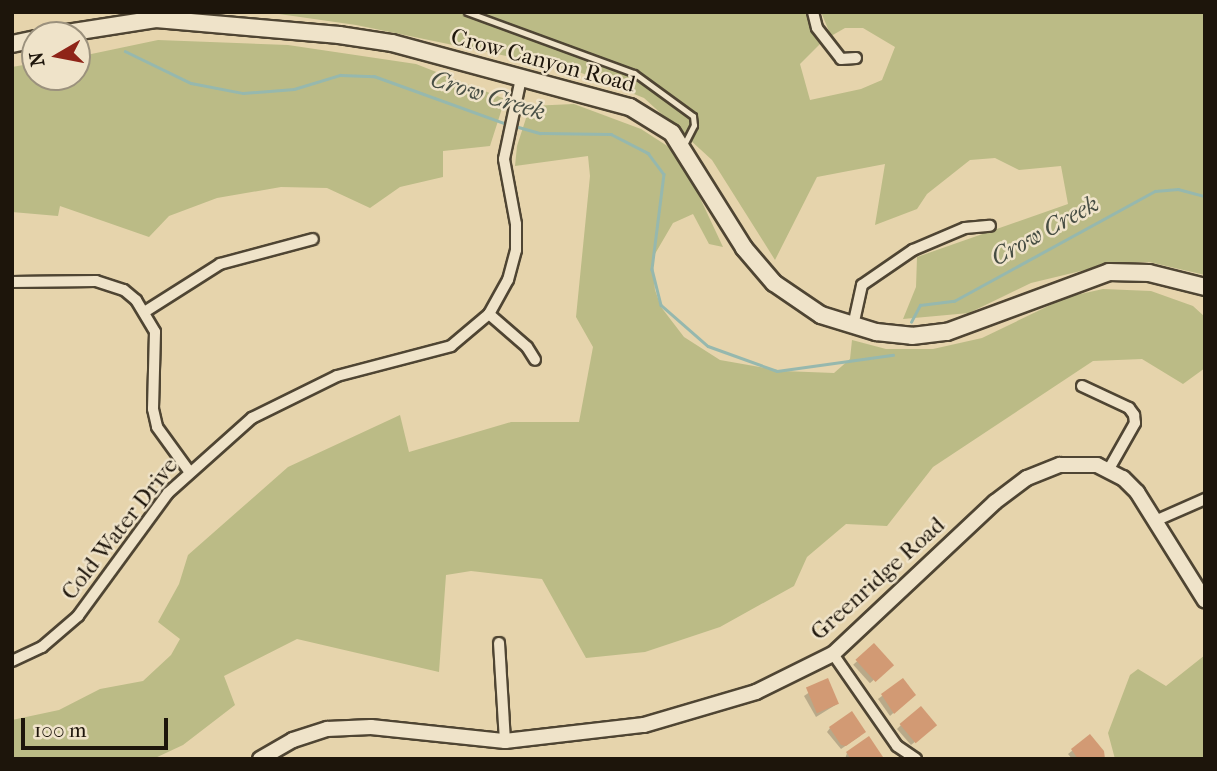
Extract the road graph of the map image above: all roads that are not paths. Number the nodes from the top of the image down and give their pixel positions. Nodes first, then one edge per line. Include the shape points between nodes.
1 (467, 12) edge
2 (813, 12) edge
3 (91, 29) edge
4 (856, 58) dead end
5 (521, 78) junction
6 (683, 147) junction
7 (990, 226) dead end
8 (313, 239) dead end
9 (12, 282) edge
10 (1205, 287) edge
11 (146, 311) junction
12 (489, 314) junction
13 (853, 326) junction
14 (536, 360) dead end
15 (1082, 386) dead end
16 (1109, 469) junction
17 (189, 471) junction
18 (1205, 499) edge
19 (1155, 521) junction
20 (1204, 599) edge
21 (499, 643) dead end
22 (833, 654) junction
23 (12, 661) edge
24 (505, 741) junction
25 (260, 759) edge
26 (916, 759) edge

1 - 6 lane via 634,73 693,116 694,125
2 - 4 street via 817,28 841,59
3 - 5 main road, Crow Canyon Road via 156,19 393,43
5 - 6 main road, Crow Canyon Road via 630,107 662,126
5 - 12 street, Cold Water Drive via 504,159 516,250 508,280
6 - 13 main road, Crow Canyon Road via 757,265 794,300
7 - 13 street via 965,228 913,250 862,285
8 - 11 street via 220,264
9 - 11 street via 104,283 124,290
10 - 13 main road, Crow Canyon Road via 1189,279 1109,272 947,332 912,336
11 - 17 street via 157,348 153,409 157,427
12 - 14 street
12 - 17 street, Cold Water Drive via 451,346 433,354 364,368 304,389 252,418
15 - 16 street via 1129,408 1133,415 1135,422
16 - 19 street via 1137,492
16 - 22 street, Greenridge Road via 1072,463 1027,478 995,502
17 - 23 street, Cold Water Drive via 78,616 42,647
18 - 19 street
19 - 20 street
21 - 24 street
22 - 24 street, Greenridge Road via 767,688 694,713 644,725
22 - 26 street via 897,746
24 - 25 street, Greenridge Road via 342,728 293,740

